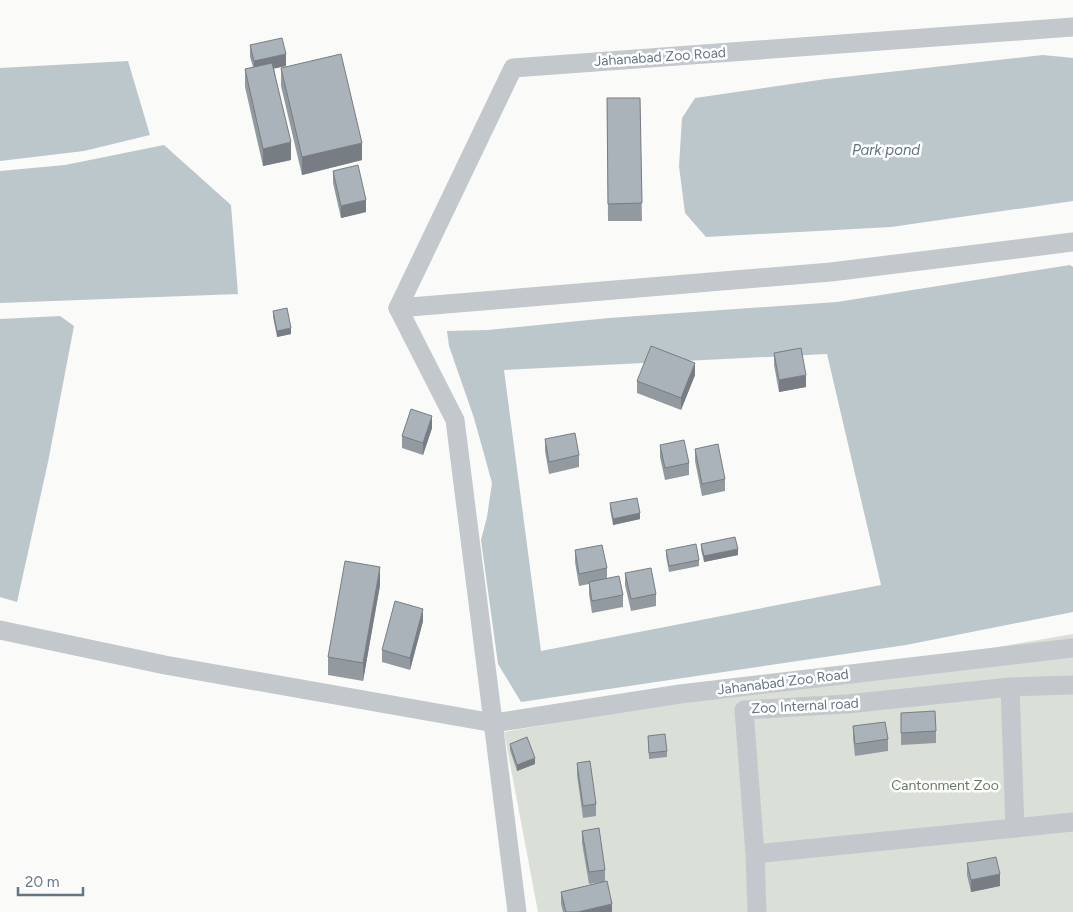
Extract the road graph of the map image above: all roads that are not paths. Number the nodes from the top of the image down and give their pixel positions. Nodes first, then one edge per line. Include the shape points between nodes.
1 (1073, 27) edge
2 (1073, 242) edge
3 (398, 308) junction
4 (0, 630) edge
5 (1073, 648) edge
6 (1073, 685) edge
7 (1010, 686) junction
8 (494, 723) junction
9 (1073, 822) edge
10 (1014, 828) junction
11 (756, 854) junction
12 (517, 912) edge
13 (757, 912) edge

1 - 3 street, Jahanabad Zoo Road via 513,68
2 - 3 street via 831,272
3 - 8 street via 456,420
4 - 8 street, Jahanabad Zoo Road via 165,665
5 - 8 street, Jahanabad Zoo Road via 680,694
6 - 7 street, Zoo Internal road
7 - 10 street
7 - 11 street, Zoo Internal road via 847,704 744,710
8 - 12 street
9 - 10 street
10 - 11 street
11 - 13 street, Zoo Internal road

